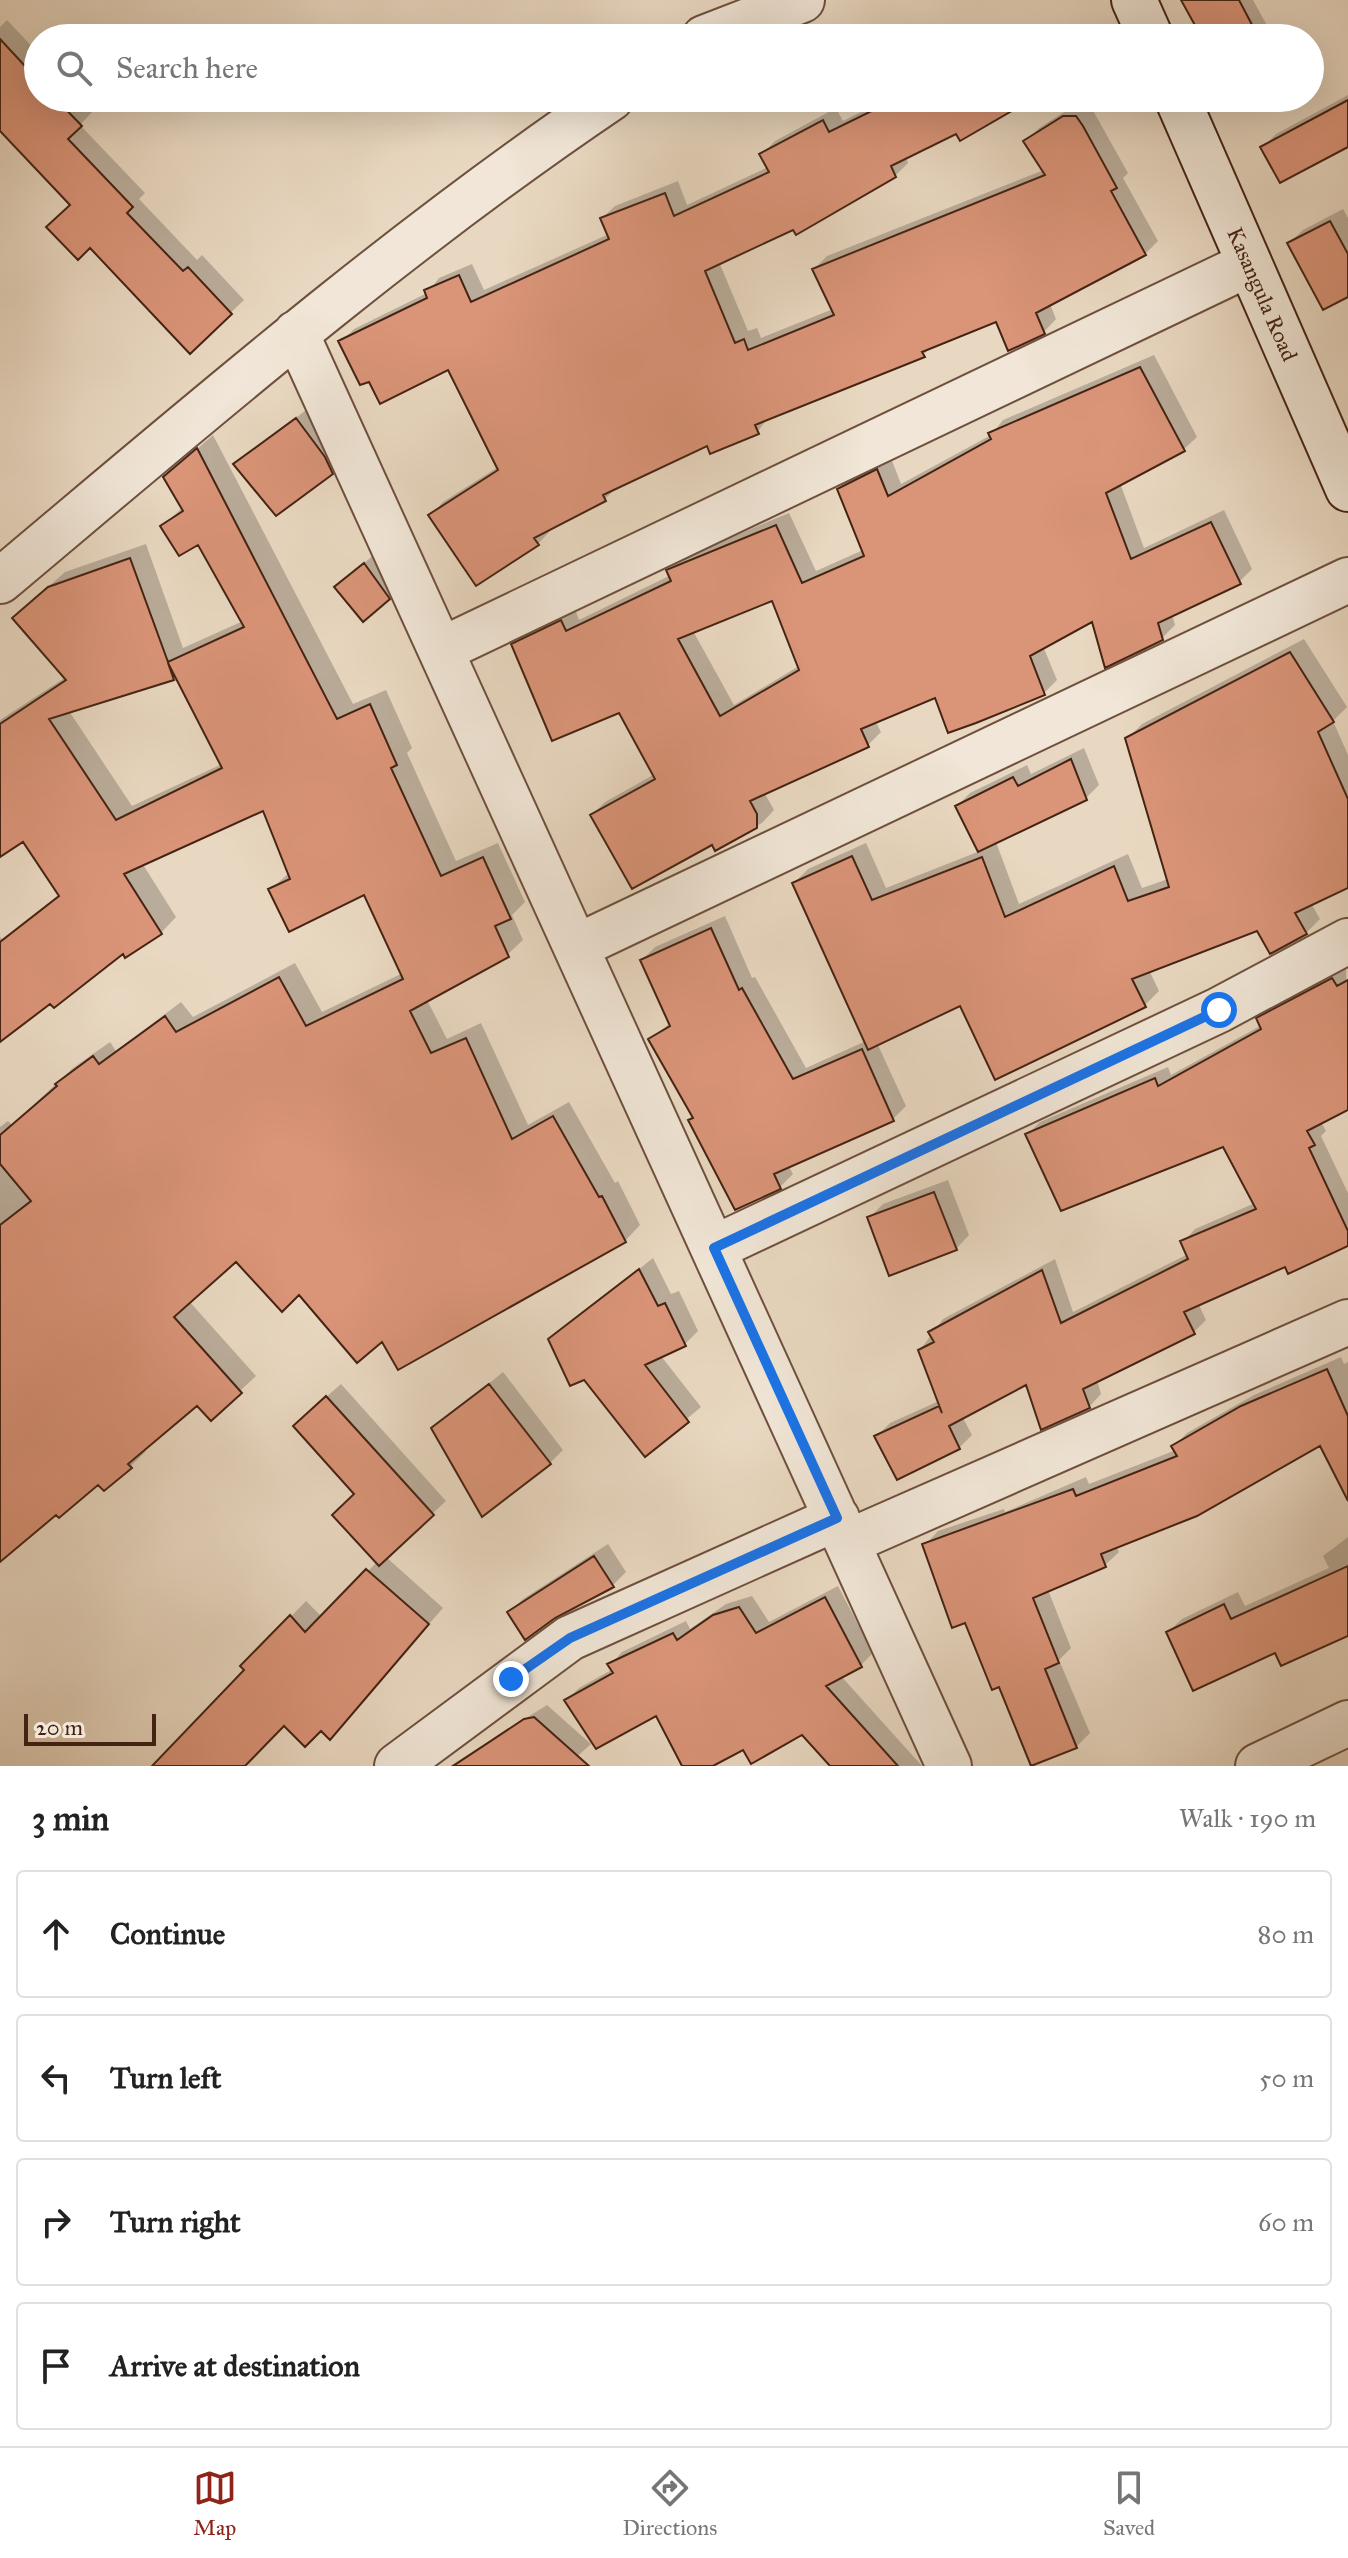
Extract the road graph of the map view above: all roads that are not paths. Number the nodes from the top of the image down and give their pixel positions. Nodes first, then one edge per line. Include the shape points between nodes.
1 (802, 0) edge
2 (1134, 0) edge
3 (740, 24) edge
4 (1145, 24) edge
5 (590, 112) edge
6 (1183, 112) edge
7 (1249, 264) junction
8 (296, 333) junction
9 (1348, 489) edge
10 (1348, 580) edge
11 (0, 581) edge
12 (441, 650) junction
13 (1348, 941) edge
14 (576, 947) junction
15 (714, 1248) junction
16 (1348, 1322) edge
17 (842, 1530) junction
18 (1348, 1723) edge
19 (397, 1766) edge
20 (949, 1766) edge
21 (1258, 1766) edge

1 - 3 street
2 - 4 street
5 - 8 street
6 - 7 street, Kasangula Road
7 - 9 street, Kasangula Road
7 - 12 street
8 - 11 street
8 - 12 street
10 - 14 street
12 - 14 street
13 - 15 street via 1219,1010
14 - 15 street
15 - 17 street
16 - 17 street
17 - 19 street via 570,1638
17 - 20 street
18 - 21 street

